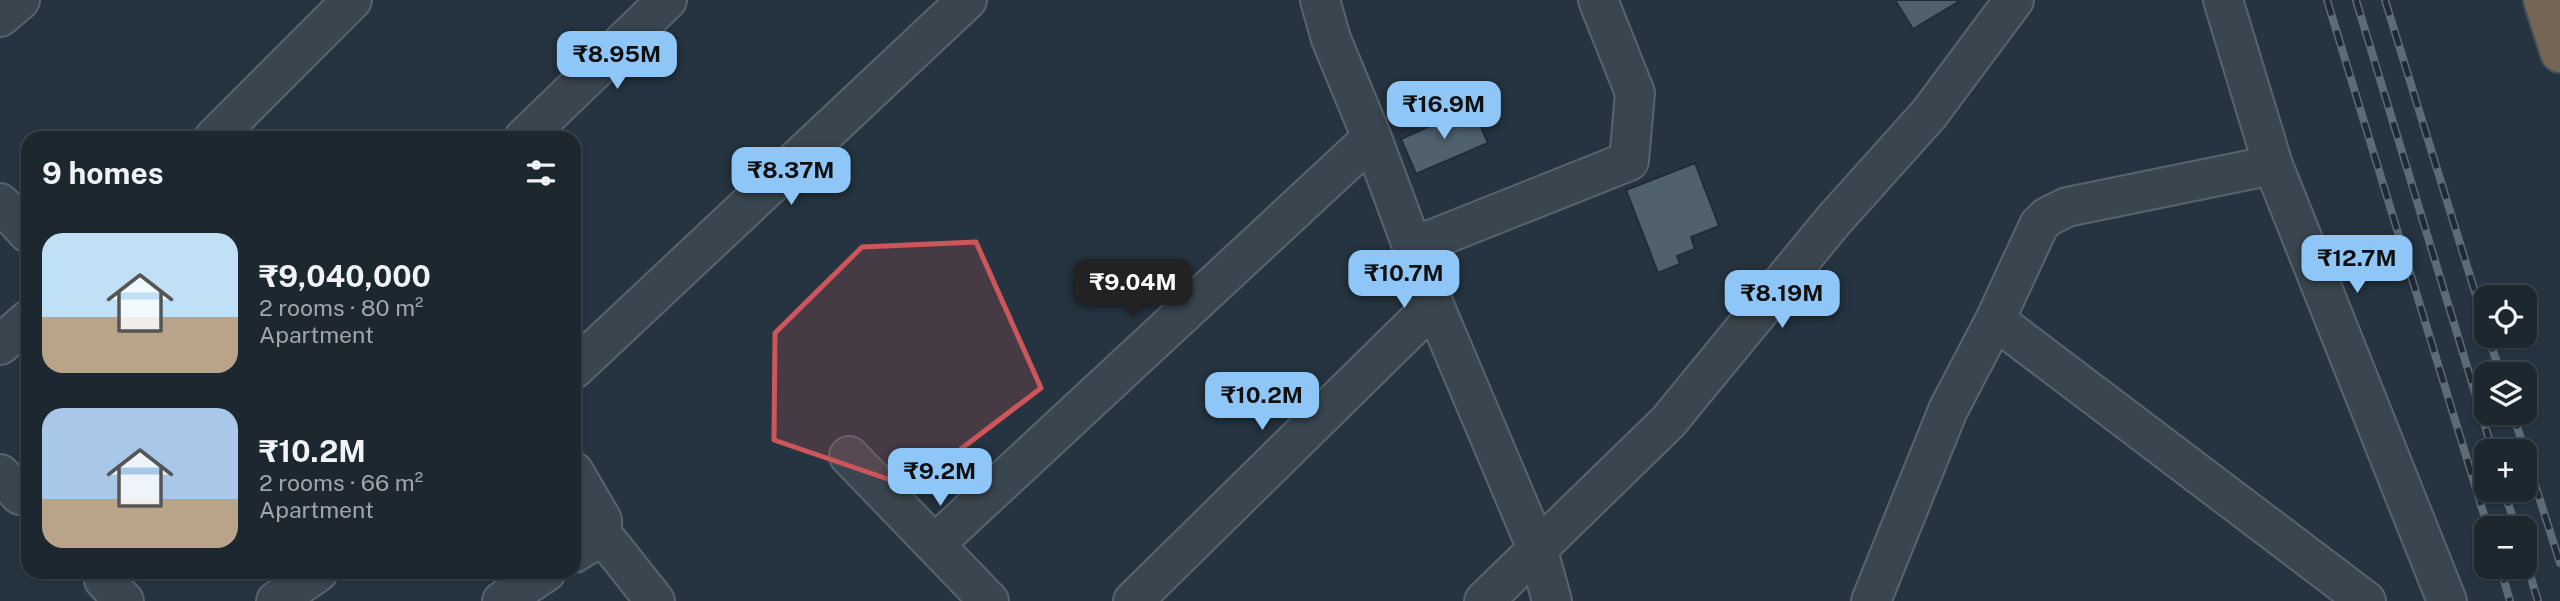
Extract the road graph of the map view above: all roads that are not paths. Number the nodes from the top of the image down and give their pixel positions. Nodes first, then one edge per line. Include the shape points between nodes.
1 (20, 0) edge
2 (352, 0) edge
3 (667, 0) edge
4 (967, 0) edge
5 (1320, 0) edge
6 (1598, 0) edge
7 (2014, 0) edge
8 (2223, 0) edge
9 (2543, 0) edge
10 (0, 17) edge
11 (2560, 53) edge
12 (221, 131) edge
13 (531, 131) edge
14 (1372, 138) junction
15 (2273, 165) junction
16 (0, 204) edge
17 (21, 226) edge
18 (1413, 247) junction
19 (1434, 305) junction
20 (1996, 320) junction
21 (21, 326) edge
22 (0, 345) edge
23 (581, 362) edge
24 (849, 456) dead end
25 (581, 484) edge
26 (588, 543) edge
27 (934, 544) junction
28 (1538, 551) junction
29 (306, 579) edge
30 (535, 579) edge
31 (276, 601) edge
32 (502, 601) edge
33 (655, 601) edge
34 (989, 601) edge
35 (1133, 601) edge
36 (1484, 601) edge
37 (1552, 601) edge
38 (1871, 601) edge
39 (2366, 601) edge
40 (2447, 601) edge

1 - 10 street
2 - 12 street
3 - 13 street
4 - 23 street
5 - 14 street
6 - 18 street via 1635,93 1629,161
7 - 28 street via 1929,114 1833,221 1668,422
8 - 15 street
9 - 11 highway
14 - 18 street
14 - 27 street
15 - 20 street via 2067,207 2047,217 2039,225
15 - 40 street
16 - 17 street
18 - 19 street
19 - 28 street
19 - 35 street
20 - 38 street via 1948,410
20 - 39 street
21 - 22 street
24 - 27 street
25 - 26 street via 603,520
26 - 33 street
27 - 34 street
28 - 36 street
28 - 37 street
29 - 31 street
30 - 32 street

